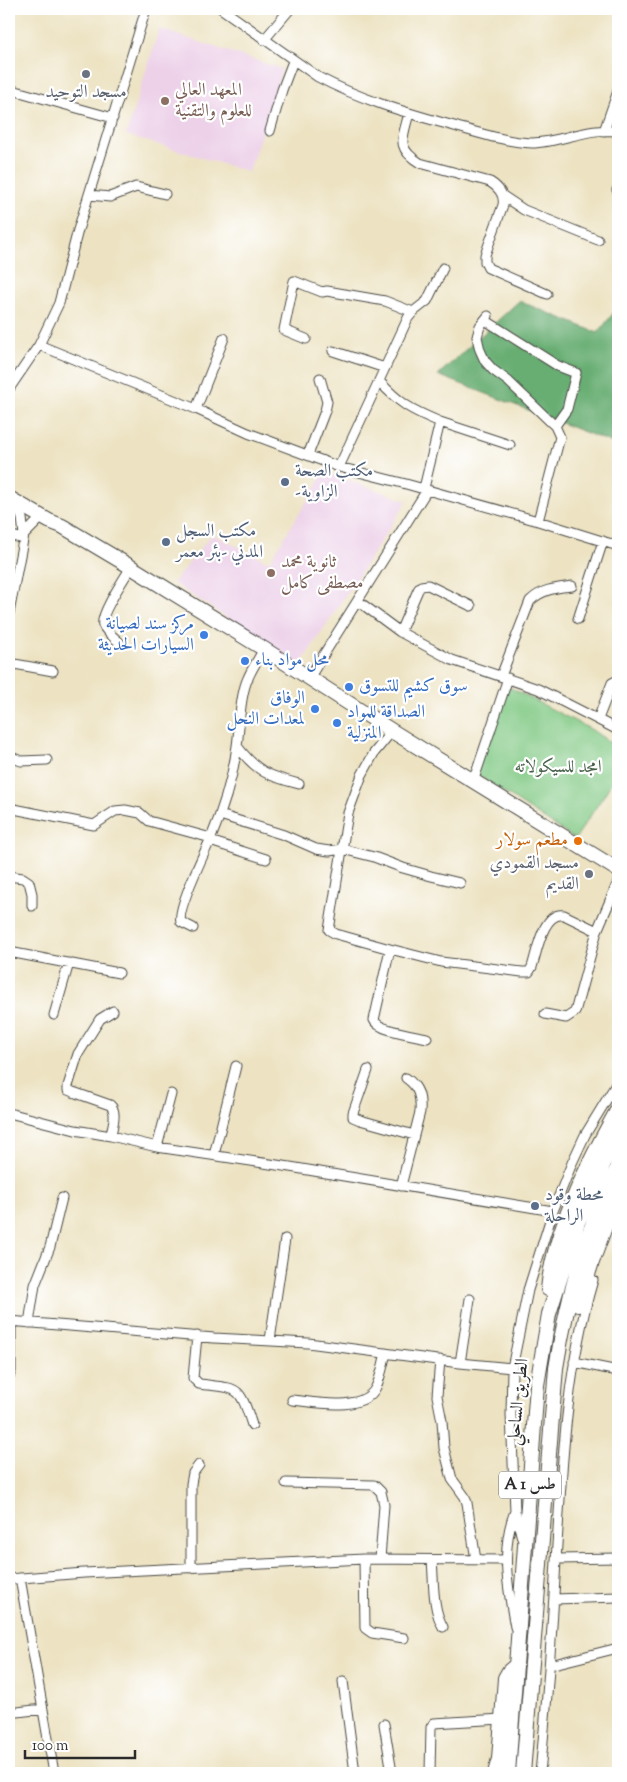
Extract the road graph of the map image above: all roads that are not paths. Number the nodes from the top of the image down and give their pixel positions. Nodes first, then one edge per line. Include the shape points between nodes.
1 (146, 9) edge
2 (222, 9) edge
3 (290, 9) edge
4 (264, 40) junction
5 (293, 61) junction
6 (9, 89) edge
7 (618, 90) edge
8 (409, 113) junction
9 (113, 118) junction
10 (270, 131) dead end
11 (604, 131) junction
12 (618, 132) edge
13 (165, 194) dead end
14 (89, 195) junction
15 (503, 196) junction
16 (598, 240) dead end
17 (443, 268) dead end
18 (547, 294) dead end
19 (412, 312) junction
20 (224, 338) dead end
21 (306, 339) dead end
22 (39, 345) junction
23 (333, 351) dead end
24 (385, 368) junction
25 (320, 378) dead end
26 (379, 381) junction
27 (9, 389) edge
28 (196, 409) junction
29 (440, 422) junction
30 (555, 426) junction
31 (510, 445) dead end
32 (308, 455) junction
33 (339, 467) junction
34 (9, 488) edge
35 (425, 489) junction
36 (12, 500) edge
37 (42, 517) junction
38 (538, 521) junction
39 (62, 526) junction
40 (9, 535) edge
41 (24, 537) junction
42 (602, 541) junction
43 (618, 546) edge
44 (131, 567) junction
45 (572, 586) dead end
46 (358, 601) junction
47 (471, 606) dead end
48 (9, 613) edge
49 (578, 619) dead end
50 (400, 632) junction
51 (120, 643) dead end
52 (264, 649) junction
53 (9, 663) edge
54 (53, 671) dead end
55 (504, 677) junction
56 (309, 678) junction
57 (618, 680) edge
58 (598, 719) junction
59 (618, 730) edge
60 (392, 731) junction
61 (237, 746) junction
62 (9, 756) edge
63 (47, 760) dead end
64 (473, 782) junction
65 (299, 784) dead end
66 (9, 808) edge
67 (220, 815) junction
68 (210, 839) junction
69 (342, 849) junction
70 (266, 859) dead end
71 (618, 870) edge
72 (9, 876) edge
73 (460, 882) dead end
74 (618, 882) edge
75 (32, 906) dead end
76 (193, 928) dead end
77 (597, 931) junction
78 (390, 949) junction
79 (9, 952) edge
80 (69, 963) junction
81 (119, 973) dead end
82 (113, 1011) dead end
83 (545, 1014) dead end
84 (54, 1016) dead end
85 (427, 1038) dead end
86 (236, 1066) dead end
87 (368, 1070) dead end
88 (406, 1078) dead end
89 (618, 1081) edge
90 (171, 1094) dead end
91 (618, 1109) edge
92 (9, 1113) edge
93 (414, 1135) junction
94 (111, 1136) junction
95 (618, 1137) edge
96 (157, 1147) junction
97 (214, 1155) junction
98 (618, 1167) edge
99 (401, 1186) junction
100 (618, 1192) edge
101 (62, 1198) dead end
102 (592, 1206) junction
103 (553, 1211) junction
104 (612, 1223) edge
105 (285, 1239) dead end
106 (470, 1298) dead end
107 (549, 1314) junction
108 (10, 1321) edge
109 (29, 1323) junction
110 (197, 1336) junction
111 (270, 1340) junction
112 (386, 1353) junction
113 (440, 1360) junction
114 (574, 1362) junction
115 (460, 1363) junction
116 (512, 1368) junction
117 (618, 1371) edge
118 (9, 1376) edge
119 (554, 1382) junction
120 (292, 1400) dead end
121 (252, 1425) dead end
122 (199, 1465) dead end
123 (286, 1483) dead end
124 (515, 1512) junction
125 (525, 1556) junction
126 (618, 1558) edge
127 (364, 1559) junction
128 (380, 1559) junction
129 (556, 1559) junction
130 (432, 1560) junction
131 (476, 1560) junction
132 (506, 1560) junction
133 (191, 1568) junction
134 (9, 1578) edge
135 (20, 1578) junction
136 (618, 1597) edge
137 (554, 1599) junction
138 (443, 1628) dead end
139 (404, 1638) dead end
140 (517, 1638) junction
141 (618, 1648) edge
142 (550, 1664) junction
143 (516, 1665) junction
144 (343, 1681) dead end
145 (43, 1710) junction
146 (9, 1713) edge
147 (502, 1719) junction
148 (384, 1724) dead end
149 (54, 1773) edge
150 (355, 1773) edge
151 (392, 1773) edge
152 (430, 1773) edge
153 (495, 1773) edge
154 (508, 1773) edge
155 (523, 1773) edge
156 (540, 1773) edge

1 - 9 street
2 - 4 street
3 - 4 street
4 - 5 street
5 - 8 street via 334,86
5 - 10 street
6 - 9 street
7 - 11 street
8 - 11 street via 492,137 531,143
8 - 15 street via 403,136 405,152 420,163 490,182
9 - 14 street
11 - 12 street
13 - 14 street via 136,187 110,198
14 - 22 street via 59,303
15 - 16 street via 524,210
15 - 18 street via 504,205 485,262 495,272
17 - 19 street via 427,301
19 - 21 street via 385,302 322,292 294,281 284,330
19 - 24 street
20 - 28 street
22 - 27 street
22 - 28 street
23 - 24 street
24 - 26 street
25 - 32 street via 326,411
26 - 29 street via 404,405
26 - 33 street
28 - 32 street via 248,434
29 - 31 street
29 - 35 street
30 - 30 street via 485,361 478,337 480,326 487,318 558,366 576,373 567,409
30 - 38 street via 560,437
32 - 33 street
33 - 35 street
34 - 39 highway via 44,510
35 - 38 street
35 - 46 street
36 - 37 highway
36 - 41 street via 22,518
37 - 39 highway
37 - 41 street
38 - 42 street
39 - 44 highway
40 - 41 street
41 - 48 street
42 - 43 street
42 - 49 street
44 - 51 street via 103,620 103,625
44 - 52 highway
45 - 55 street via 540,592 530,601
46 - 50 street
46 - 56 street
47 - 50 street via 428,585 421,586
50 - 55 street via 452,660
52 - 56 highway
52 - 61 street via 245,687
53 - 54 street
55 - 58 street via 538,689
55 - 64 street
56 - 60 highway
57 - 58 street via 612,683
58 - 59 street
60 - 64 highway
60 - 69 street via 362,774 348,813
61 - 65 street via 266,774
61 - 67 street
62 - 63 street via 21,761
64 - 71 highway
66 - 68 street via 94,825 115,811 125,810
67 - 68 street
67 - 69 street via 284,835 316,849
68 - 70 street
68 - 76 street via 180,914 181,922
69 - 73 street
69 - 78 street via 329,930
72 - 75 street via 29,882
74 - 77 street
77 - 78 street via 564,915 553,916 544,930 529,972 441,962
77 - 83 street via 575,1012 566,1018
78 - 85 street via 375,1024
79 - 80 street
80 - 81 street
80 - 84 street
82 - 94 street via 100,1019 78,1054 68,1086 68,1090 113,1107
86 - 97 street
87 - 93 street via 353,1117
88 - 93 street via 413,1082 421,1101
89 - 103 street via 585,1135
90 - 96 street
91 - 107 highway via 589,1164 570,1210 549,1281
92 - 94 street
93 - 99 street
94 - 96 street
95 - 102 highway, الطريق الساحلي / A 1 طس
96 - 97 street
97 - 99 street
98 - 102 highway, الطريق الساحلي / A 1 طس
99 - 103 street
100 - 104 highway
101 - 109 street via 50,1247 35,1285
102 - 107 highway, الطريق الساحلي / A 1 طس via 566,1257
102 - 119 highway, الطريق الساحلي / A 1 طس via 561,1337
103 - 116 street via 528,1290
104 - 114 street via 589,1293
104 - 119 highway via 583,1287 564,1360
105 - 111 street
106 - 115 street
107 - 125 highway, الطريق الساحلي / A 1 طس via 537,1385
108 - 109 street
108 - 118 street
109 - 110 street
110 - 111 street
110 - 121 street via 193,1378 199,1384 239,1392
111 - 112 street
112 - 113 street
112 - 120 street via 376,1388 362,1400 338,1404
113 - 115 street
113 - 131 street via 437,1396 444,1448 452,1478 467,1503
114 - 117 street
114 - 129 street via 566,1417
115 - 116 street
116 - 124 street
119 - 155 highway, الطريق الساحلي / A 1 طس
122 - 133 street via 191,1484
123 - 128 street via 374,1486 381,1492 384,1505
124 - 125 street
124 - 132 street
125 - 140 highway, الطريق الساحلي / A 1 طس
126 - 129 street
127 - 128 street
127 - 133 street
127 - 139 street via 365,1628 372,1633
128 - 130 street
129 - 137 street
130 - 131 street
130 - 138 street via 436,1608
131 - 132 street
132 - 140 street
133 - 135 street
134 - 135 street
135 - 145 street
136 - 137 street
137 - 142 street
140 - 143 highway, الطريق الساحلي / A 1 طس
141 - 142 street
142 - 156 street
143 - 147 highway via 505,1678
143 - 154 highway, الطريق الساحلي / A 1 طس
144 - 150 street
145 - 146 street
145 - 149 street
147 - 152 street via 434,1723
147 - 153 highway
148 - 151 street

